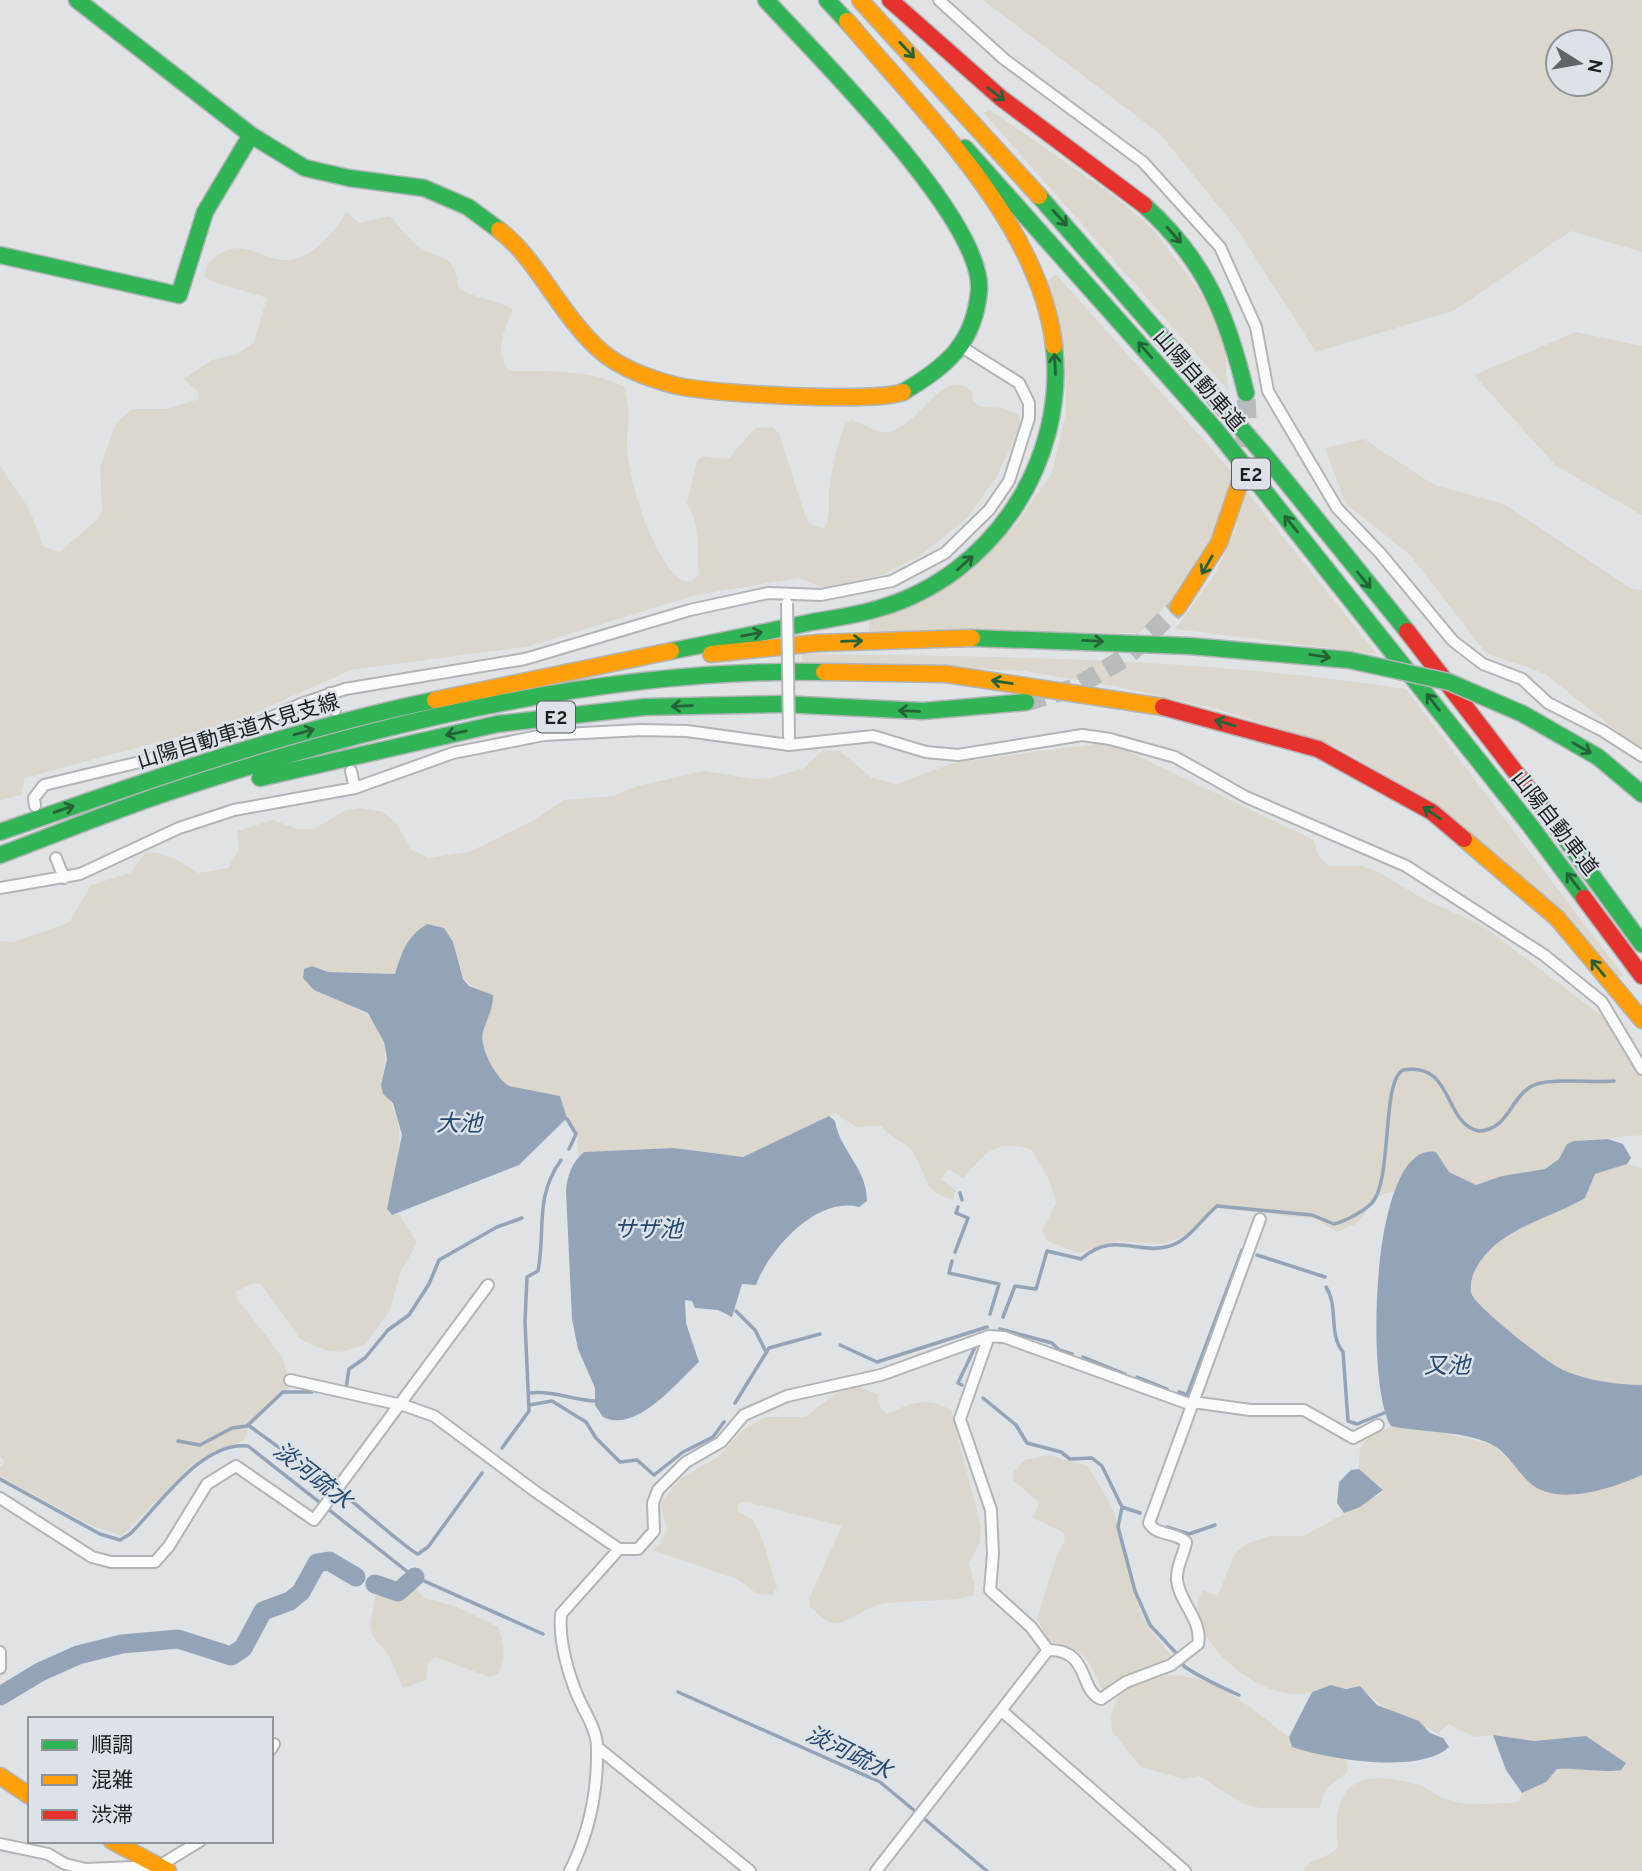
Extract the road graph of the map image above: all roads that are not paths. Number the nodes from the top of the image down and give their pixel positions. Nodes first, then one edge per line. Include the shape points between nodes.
1 (77, 0) edge
2 (766, 0) edge
3 (827, 0) edge
4 (860, 0) edge
5 (890, 0) edge
6 (939, 0) edge
7 (846, 21) junction
8 (251, 135) junction
9 (0, 255) edge
10 (960, 346) junction
11 (1246, 393) tunnel mouth
12 (1241, 479) tunnel mouth
13 (787, 599) junction
14 (1178, 607) tunnel mouth
15 (493, 686) junction
16 (330, 693) junction
17 (1026, 702) tunnel mouth
18 (335, 710) dead end
19 (789, 741) junction
20 (1642, 756) edge
21 (351, 771) dead end
22 (355, 788) junction
23 (1642, 794) edge
24 (35, 806) dead end
25 (96, 818) junction
26 (0, 832) edge
27 (0, 855) edge
28 (56, 858) dead end
29 (64, 878) junction
30 (0, 888) edge
31 (1642, 944) edge
32 (1642, 976) edge
33 (1642, 1020) edge
34 (1642, 1069) edge
35 (1260, 1219) dead end
36 (488, 1286) dead end
37 (989, 1336) junction
38 (290, 1380) dead end
39 (1192, 1403) junction
40 (400, 1405) junction
41 (1378, 1425) dead end
42 (0, 1498) edge
43 (619, 1549) junction
44 (1048, 1650) junction
45 (0, 1652) edge
46 (0, 1668) edge
47 (1003, 1712) junction
48 (597, 1746) junction
49 (0, 1776) edge
50 (28, 1795) edge
51 (116, 1843) edge
52 (197, 1843) edge
53 (0, 1844) edge
54 (164, 1868) edge
55 (85, 1870) edge
56 (570, 1871) edge
57 (750, 1871) edge
58 (876, 1871) edge
59 (1185, 1871) edge

1 - 8 main road
2 - 10 main road via 905,151 961,232 973,254 979,289 972,323
3 - 7 main road, 山陽自動車道 / E2
4 -> 31 main road, 山陽自動車道 / E2 via 1068,227 1298,497 1547,811
5 -> 11 main road via 954,61 1122,188 1194,257 1233,338
6 - 20 street via 1004,59 1143,162 1220,247 1256,327 1268,391 1336,508 1453,641 1483,664 1522,679 1548,703
15 -> 7 main road via 881,608 923,592 959,569 1022,499 1043,454 1054,408 1056,365 1048,310 1027,257 991,201
32 -> 7 main road, 山陽自動車道 / E2 via 1529,824 1215,429
8 - 9 main road via 205,212 179,295
8 - 10 main road via 305,168 424,188 468,207 513,240 564,313 603,353 630,369 677,386 765,394 900,394 940,370
10 - 13 street via 1019,383 1029,403 1029,418 1009,481 945,553 892,581
12 -> 14 main road via 1219,544
13 - 16 street via 768,593 690,610 525,659 412,675
13 - 19 street, bridge
15 -> 23 main road, bridge via 767,647 951,638 1248,649 1349,660 1449,682 1523,714 1598,757
26 -> 15 main road, 山陽自動車道木見支線 via 187,767 357,716
16 - 18 street
16 - 24 street via 240,731 44,785 34,797
17 -> 25 main road, E2 via 923,711 781,704 645,707 497,724
19 - 22 street via 676,731 544,736 453,753
19 - 34 street via 873,736 926,752 958,755 1082,734 1175,757 1246,797 1406,866 1544,955 1602,1002
21 - 22 street
22 - 29 street via 234,810 179,828
25 - 27 main road, E2
33 -> 25 main road via 1557,918 1432,812 1318,749 1181,710 946,674 764,671 586,689 360,736
28 - 29 street
29 - 30 street
35 - 39 street
36 - 40 street
37 - 39 street via 1004,1337
37 - 43 street via 881,1375 787,1396 744,1415 720,1443 686,1462 658,1490 653,1503 654,1531 638,1549
37 - 44 street via 960,1419 991,1510 990,1590
38 - 40 street
39 - 41 street via 1304,1410 1353,1438
39 - 44 street via 1149,1523 1186,1542 1177,1579 1196,1625 1198,1644 1171,1665 1126,1682 1101,1699 1095,1698 1074,1659 1062,1651
40 - 42 street via 314,1520 236,1466 207,1484 155,1562 92,1557
40 - 43 street via 434,1416
43 - 48 street via 561,1614 573,1687
44 - 47 street
45 - 46 street
47 - 58 street
47 - 59 street
48 - 56 street via 595,1802 584,1844
48 - 57 street
49 - 50 main road
51 - 54 main road
52 - 54 street
53 - 55 street via 48,1854
54 - 55 street

